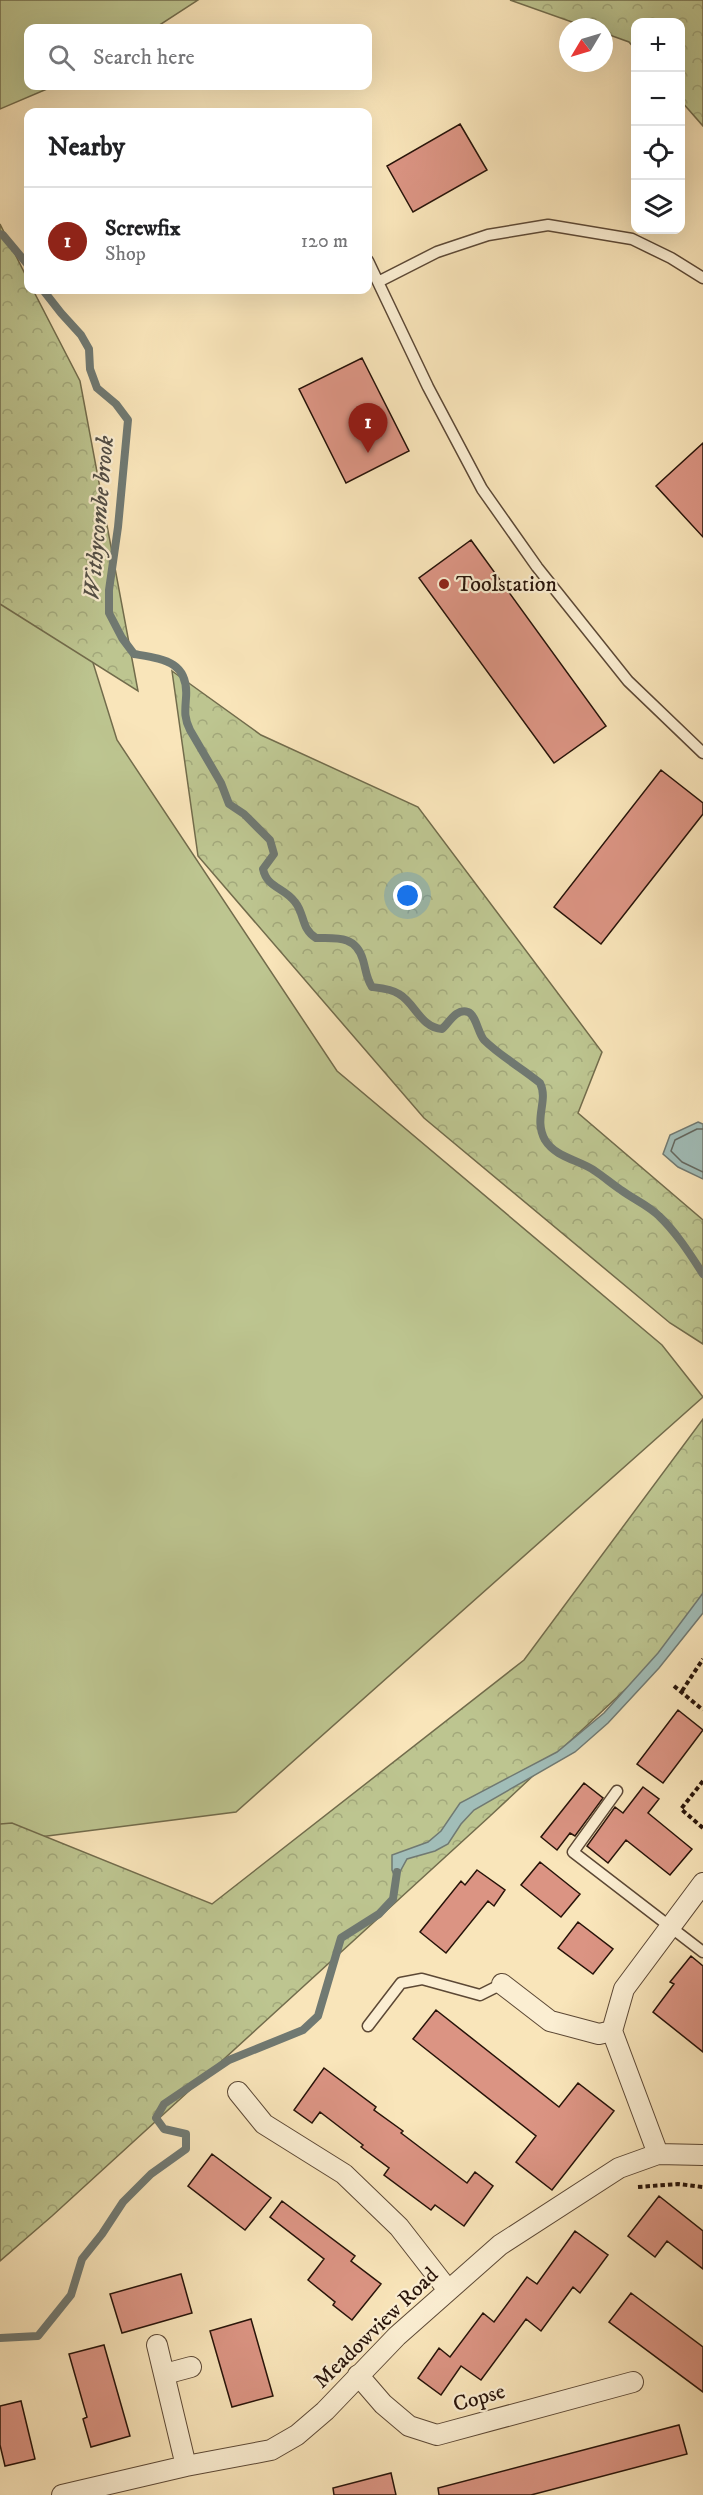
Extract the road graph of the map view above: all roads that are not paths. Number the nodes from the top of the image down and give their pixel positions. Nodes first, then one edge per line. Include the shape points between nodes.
1 (372, 269) edge
2 (703, 279) edge
3 (378, 282) junction
4 (703, 753) edge
5 (617, 1791) dead end
6 (703, 1883) edge
7 (669, 1927) junction
8 (703, 1952) edge
9 (502, 1984) joint
10 (368, 2026) dead end
11 (612, 2031) junction
12 (238, 2092) dead end
13 (658, 2154) junction
14 (703, 2155) edge
15 (448, 2290) junction
16 (157, 2345) dead end
17 (191, 2367) dead end
18 (165, 2374) junction
19 (358, 2375) junction
20 (633, 2382) dead end
21 (186, 2466) junction
22 (62, 2495) edge

1 - 3 lane
2 - 3 lane via 632,239 548,225 488,235 437,252
3 - 4 lane via 482,489 537,567 628,681
5 - 7 lane via 573,1852
6 - 7 street
7 - 8 lane
7 - 11 street via 624,1989
9 - 10 lane via 480,1995 423,1979 401,1983
9 - 11 street via 550,2021 599,2034
11 - 13 street
12 - 15 street via 264,2124 344,2174 399,2227
13 - 14 street, Meadowview Road
13 - 15 street, Meadowview Road via 619,2168 500,2245
15 - 19 street, Meadowview Road
16 - 18 street
17 - 18 street
18 - 21 street
19 - 20 street, Copse via 409,2426 437,2435
19 - 21 street, Meadowview Road via 325,2411 297,2435 271,2450
21 - 22 street, Meadowview Road

